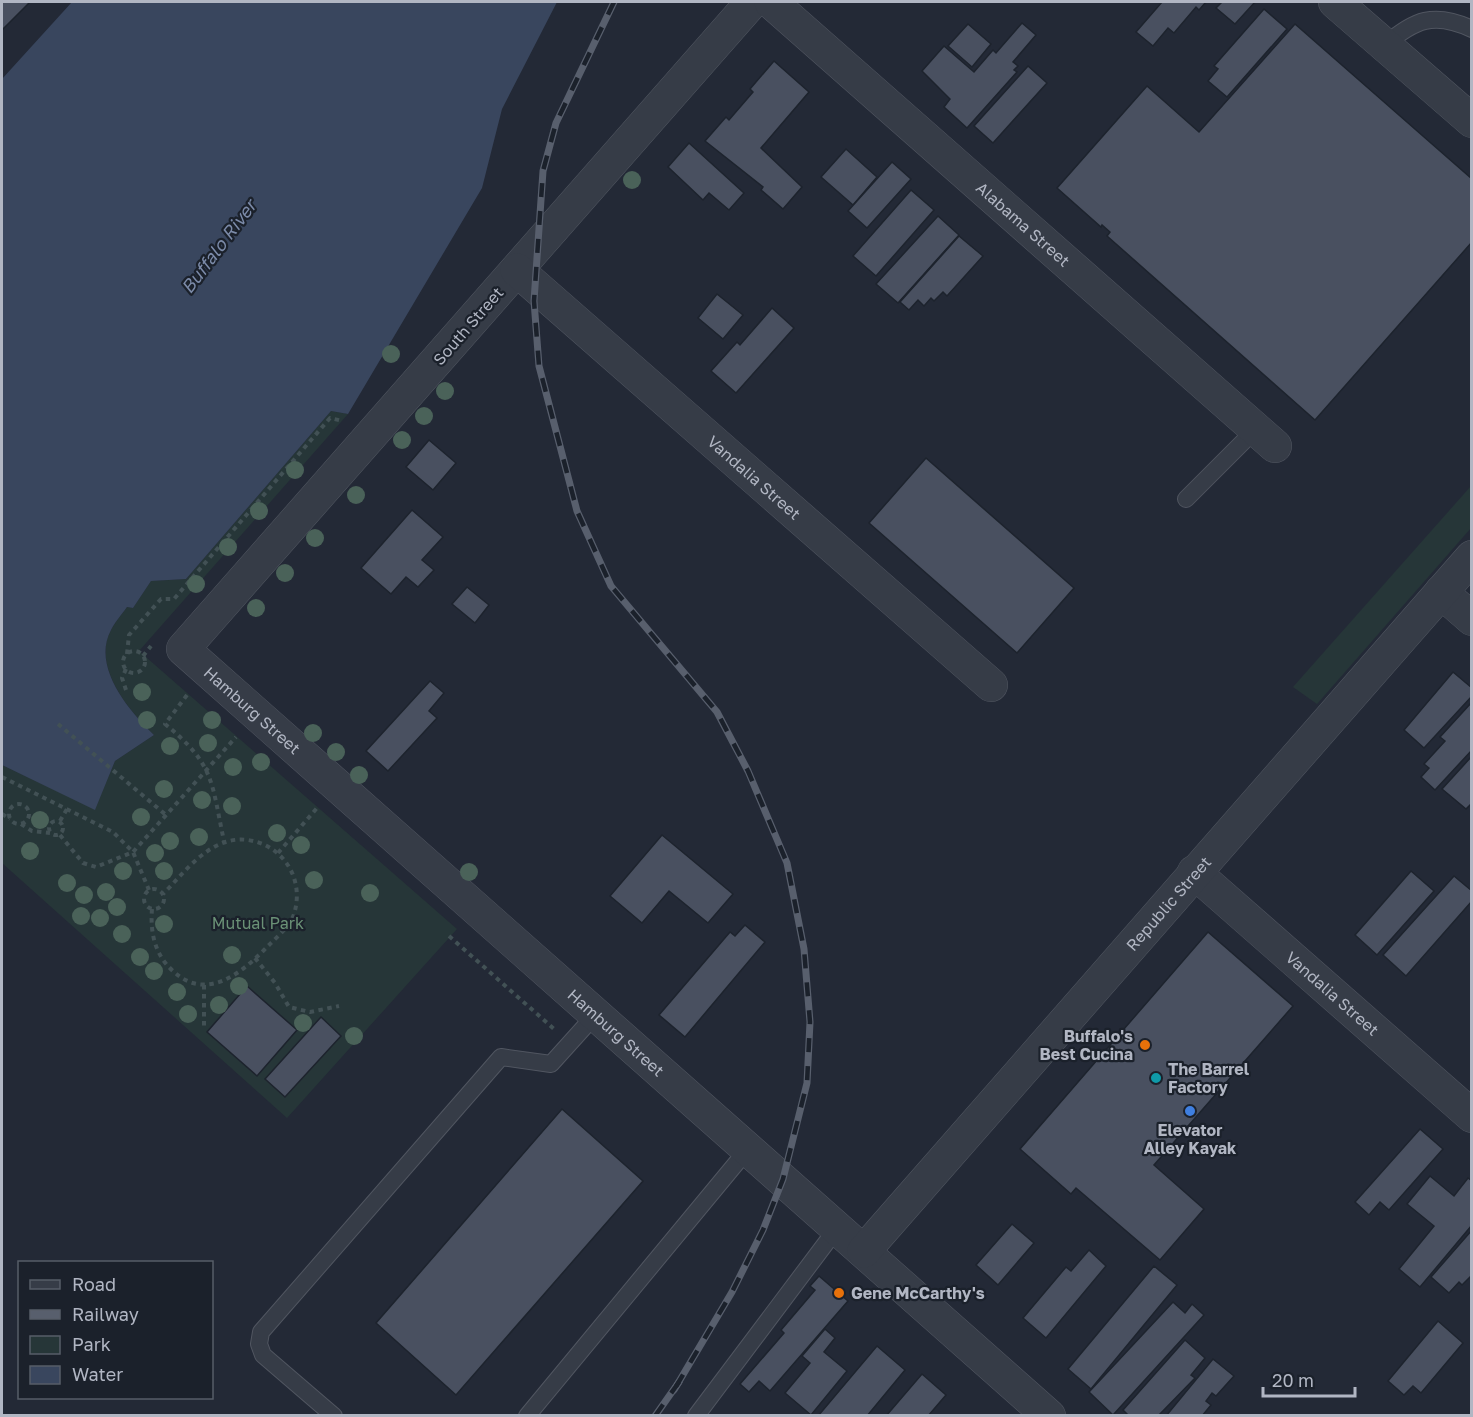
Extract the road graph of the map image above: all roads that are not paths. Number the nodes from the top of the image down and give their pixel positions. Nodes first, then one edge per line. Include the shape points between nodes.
1 (752, 2) edge
2 (771, 2) edge
3 (1335, 2) edge
4 (1472, 29) edge
5 (1385, 45) junction
6 (1472, 121) edge
7 (517, 270) junction
8 (1266, 437) joint
9 (1186, 499) dead end
10 (1472, 557) edge
11 (1441, 592) junction
12 (1472, 619) edge
13 (183, 649) joint
14 (991, 685) dead end
15 (1194, 872) junction
16 (597, 1013) junction
17 (1472, 1116) edge
18 (748, 1149) junction
19 (838, 1227) junction
20 (864, 1251) junction
21 (334, 1416) edge
22 (527, 1416) edge
23 (696, 1416) edge
24 (1048, 1416) edge

1 - 7 street, South Street
2 - 8 street, Alabama Street
3 - 5 street
4 - 5 lane via 1446,21 1418,21
5 - 6 street
7 - 13 street, South Street
7 - 14 street, Vandalia Street
8 - 9 lane
10 - 11 street, Republic Street
11 - 12 street
11 - 15 street, Republic Street
13 - 16 street, Hamburg Street
15 - 17 street, Vandalia Street
15 - 20 street, Republic Street
16 - 18 street, Hamburg Street
16 - 21 lane via 551,1064 501,1057 261,1332 259,1344 263,1355
18 - 19 street, Hamburg Street
18 - 22 lane
19 - 20 street, Hamburg Street
19 - 23 lane
20 - 24 street, Hamburg Street

